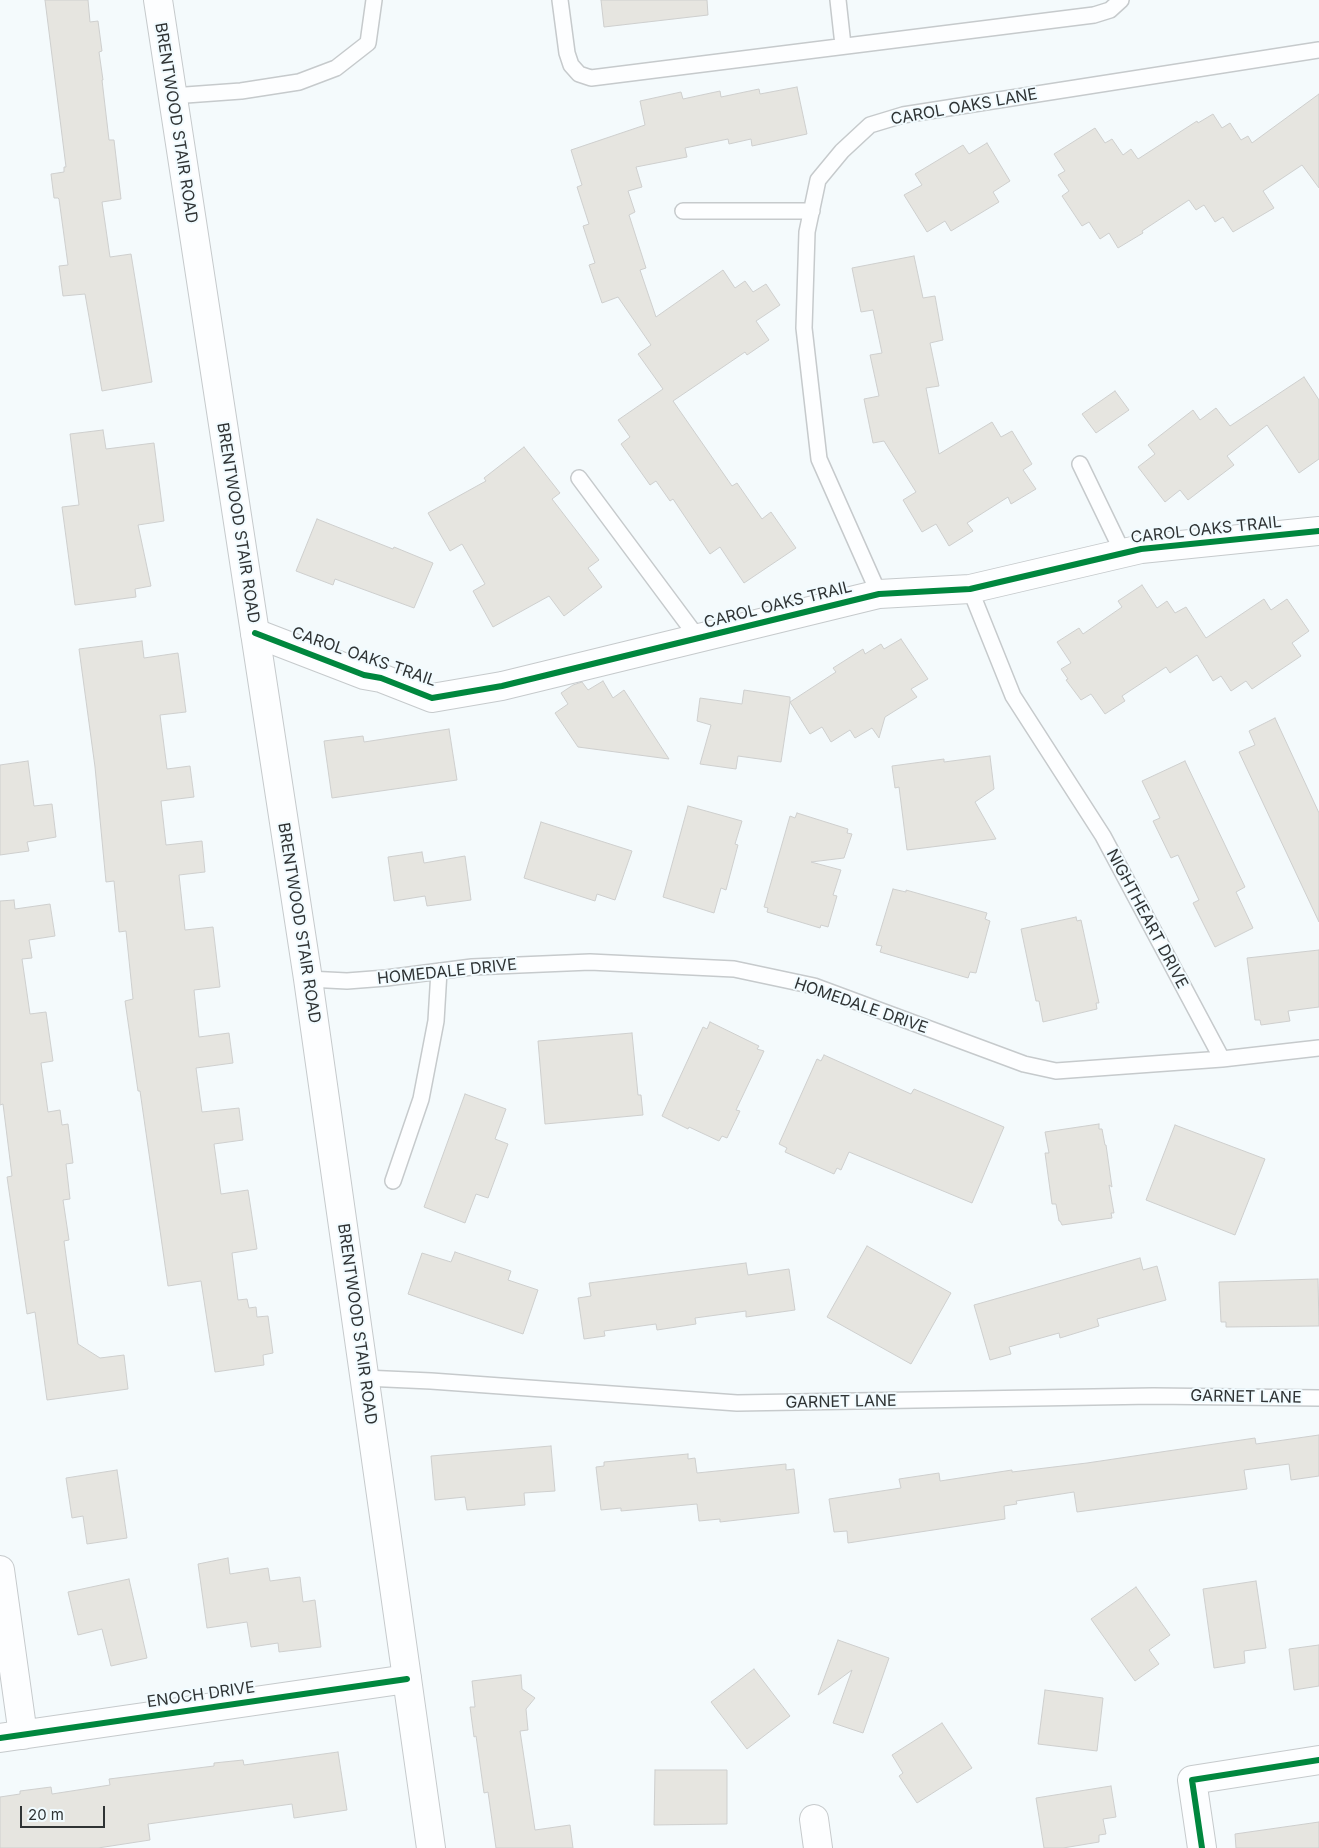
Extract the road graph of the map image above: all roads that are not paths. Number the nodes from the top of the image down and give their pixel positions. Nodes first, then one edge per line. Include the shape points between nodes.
1 (158, 0) edge
2 (374, 0) edge
3 (560, 0) edge
4 (838, 0) edge
5 (1121, 0) edge
6 (843, 45) junction
7 (1319, 50) edge
8 (172, 96) junction
9 (683, 211) dead end
10 (812, 211) junction
11 (1080, 464) dead end
12 (579, 478) dead end
13 (1319, 531) edge
14 (1123, 553) junction
15 (970, 590) junction
16 (879, 594) junction
17 (255, 633) junction
18 (698, 638) junction
19 (439, 971) junction
20 (308, 979) junction
21 (1319, 1048) edge
22 (1222, 1059) junction
23 (393, 1180) dead end
24 (364, 1378) junction
25 (1319, 1398) edge
26 (0, 1570) edge
27 (407, 1679) junction
28 (12, 1736) edge
29 (1319, 1760) edge
30 (814, 1819) dead end
31 (430, 1848) edge
32 (818, 1848) edge
33 (1202, 1848) edge

1 - 8 street, BRENTWOOD STAIR ROAD
2 - 8 lane via 368,43 336,68 299,82 241,91
3 - 6 lane via 571,65 579,74 591,78
4 - 6 lane
5 - 6 lane via 1110,10 1094,15
7 - 10 lane, CAROL OAKS LANE via 903,115 870,126 842,151 818,180
8 - 17 street, BRENTWOOD STAIR ROAD
9 - 10 lane
10 - 16 lane, CAROL OAKS LANE via 806,232 804,328 819,459
11 - 14 lane
12 - 18 lane, CAROL OAKS TRAIL
13 - 14 street, CAROL OAKS TRAIL
14 - 15 street, CAROL OAKS TRAIL
15 - 16 street, CAROL OAKS TRAIL
15 - 22 lane, NIGHTHEART DRIVE via 1013,696 1102,836
16 - 18 street, CAROL OAKS TRAIL
17 - 18 street, CAROL OAKS TRAIL via 432,698 502,686
17 - 20 street, BRENTWOOD STAIR ROAD
19 - 20 lane, HOMEDALE DRIVE via 348,981
19 - 22 lane, HOMEDALE DRIVE via 590,962 734,970 814,986 1024,1064 1056,1071
19 - 23 lane via 436,1021 421,1099
20 - 24 street, BRENTWOOD STAIR ROAD
21 - 22 lane, HOMEDALE DRIVE
24 - 25 lane, GARNET LANE via 737,1403 1153,1396
24 - 27 street, BRENTWOOD STAIR ROAD
26 - 28 street
27 - 28 street, ENOCH DRIVE
27 - 31 street, BRENTWOOD STAIR ROAD
29 - 33 street via 1192,1780
30 - 32 street

